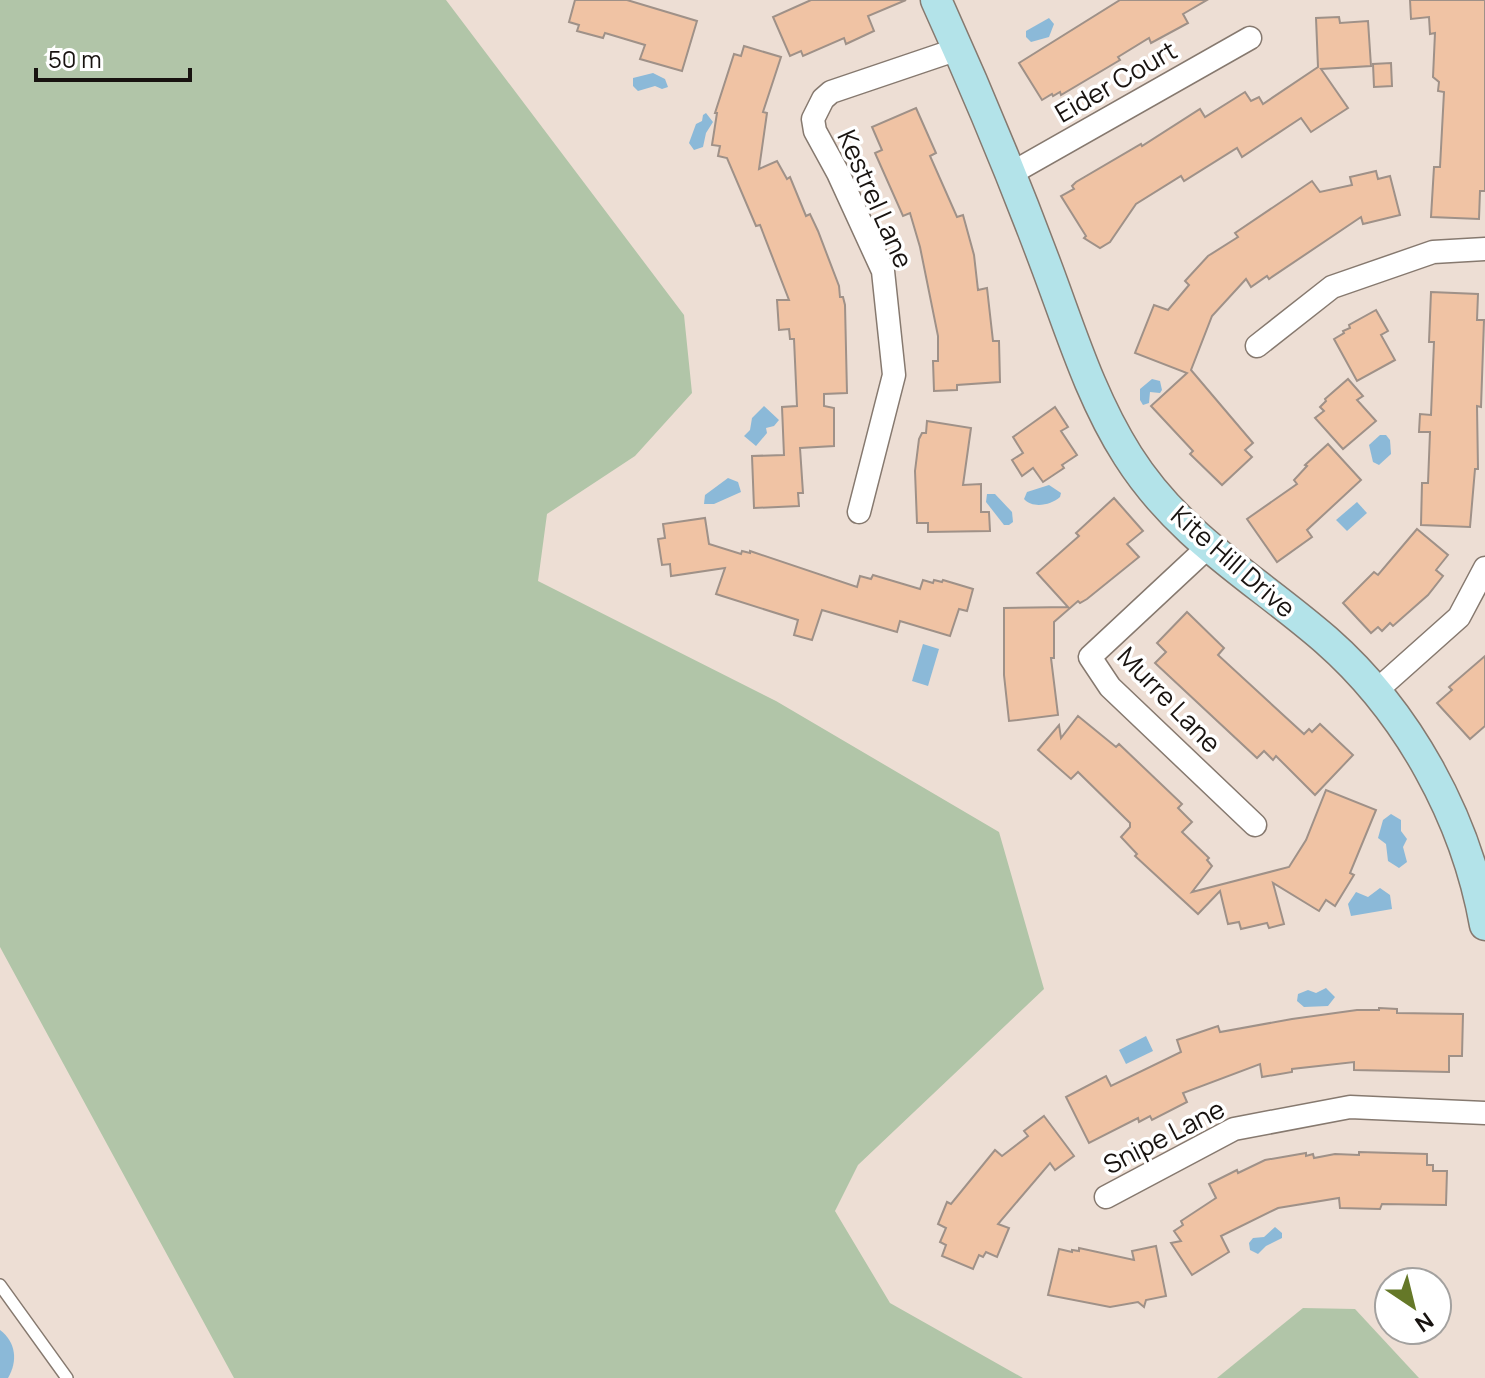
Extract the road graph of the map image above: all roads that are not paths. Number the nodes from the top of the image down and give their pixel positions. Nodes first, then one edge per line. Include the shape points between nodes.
1 (936, 0) edge
2 (1250, 38) dead end
3 (958, 49) junction
4 (1010, 174) junction
5 (1485, 249) edge
6 (1257, 346) dead end
7 (859, 512) dead end
8 (1208, 547) junction
9 (1485, 568) edge
10 (1376, 691) junction
11 (1255, 825) dead end
12 (1485, 925) edge
13 (1485, 1113) edge
14 (1106, 1197) dead end
15 (0, 1285) edge
16 (67, 1378) edge

1 - 3 street, Kite Hill Drive
2 - 4 street, Eider Court
3 - 4 street, Kite Hill Drive
3 - 7 street, Kestrel Lane via 831,92 813,119 883,271 894,375
4 - 8 street, Kite Hill Drive via 1094,395 1129,457
5 - 6 street via 1433,252 1332,287
8 - 10 street, Kite Hill Drive via 1326,641
8 - 11 street, Murre Lane via 1090,657 1110,687
9 - 10 street via 1459,617
10 - 12 street, Kite Hill Drive via 1432,773 1462,836
13 - 14 street, Snipe Lane via 1350,1107 1234,1129
15 - 16 lane

